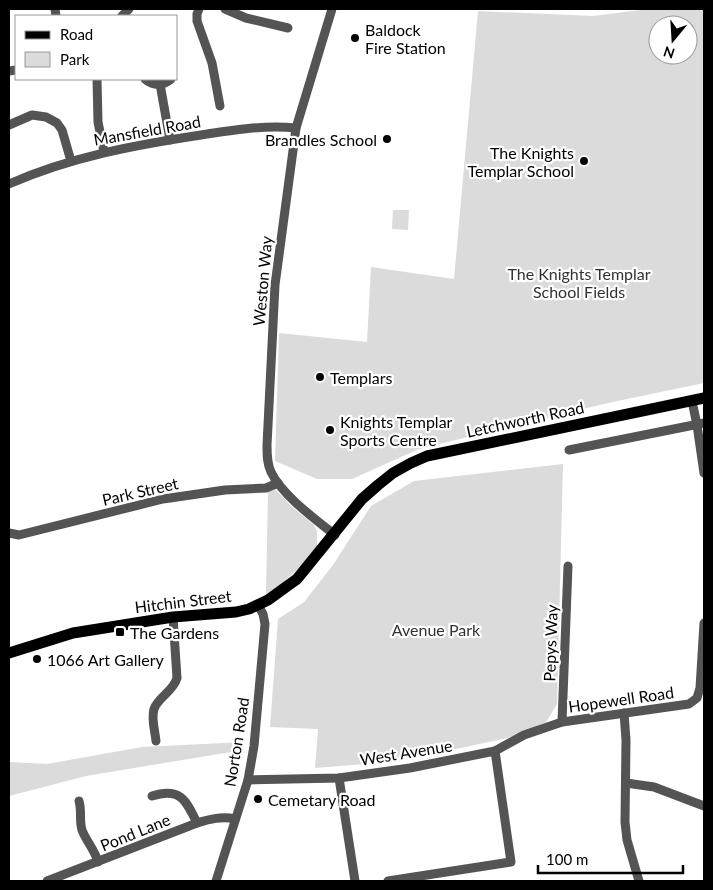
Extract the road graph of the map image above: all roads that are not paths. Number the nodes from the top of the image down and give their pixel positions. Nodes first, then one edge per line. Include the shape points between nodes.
1 (199, 9) edge
2 (226, 9) edge
3 (332, 9) edge
4 (288, 28) dead end
5 (97, 80) edge
6 (147, 80) edge
7 (169, 80) edge
8 (160, 84) junction
9 (220, 106) dead end
10 (9, 125) edge
11 (296, 128) junction
12 (170, 140) junction
13 (104, 152) junction
14 (70, 161) junction
15 (9, 184) edge
16 (704, 398) edge
17 (692, 401) junction
18 (701, 424) edge
19 (569, 450) dead end
20 (704, 473) edge
21 (278, 483) junction
22 (9, 533) edge
23 (335, 535) junction
24 (568, 566) dead end
25 (258, 605) junction
26 (174, 617) junction
27 (704, 623) edge
28 (9, 653) edge
29 (624, 713) junction
30 (562, 722) junction
31 (156, 741) dead end
32 (496, 752) junction
33 (339, 778) junction
34 (248, 780) junction
35 (626, 783) junction
36 (152, 796) dead end
37 (79, 801) dead end
38 (704, 806) edge
39 (235, 819) junction
40 (198, 823) junction
41 (98, 862) junction
42 (47, 881) edge
43 (216, 881) edge
44 (355, 881) edge
45 (388, 881) edge
46 (639, 881) edge

1 - 9 street via 197,21 212,63
2 - 4 street via 246,18
3 - 11 street, Weston Way
5 - 13 street via 98,122
6 - 8 street
7 - 8 street
8 - 12 street
10 - 14 street via 32,115 46,117 62,130
11 - 12 street, Mansfield Road via 268,127
11 - 21 street, Weston Way via 275,285 268,398 267,462
12 - 13 street, Mansfield Road
13 - 14 street, Mansfield Road
14 - 15 street, Mansfield Road
16 - 17 main road, Letchworth Road
17 - 18 street
17 - 23 main road, Letchworth Road via 427,456 405,466 378,485 362,499
18 - 19 street
18 - 20 street
21 - 22 street, Park Street via 266,488 163,499 19,535
21 - 23 street, Weston Way
23 - 25 main road, Hitchin Street via 298,578
24 - 30 street, Pepys Way
25 - 26 main road, Hitchin Street via 236,612
25 - 34 street, Norton Road via 264,617 265,632
26 - 28 main road, Hitchin Street via 73,633
26 - 31 street via 177,678 176,684 155,706
27 - 29 street, Hopewell Road via 700,688 695,700 685,705
29 - 30 street, Hopewell Road
29 - 35 street
30 - 32 street, West Avenue via 524,735
32 - 33 street, West Avenue
32 - 45 street via 511,862
33 - 34 street, West Avenue
33 - 44 street
34 - 39 street, Norton Road
35 - 38 street via 654,787
35 - 46 street via 627,840
36 - 40 street via 176,795
37 - 41 street via 82,832 96,852
39 - 40 street, Pond Lane via 214,818
39 - 43 street, Norton Road
40 - 41 street, Pond Lane
41 - 42 street, Pond Lane

